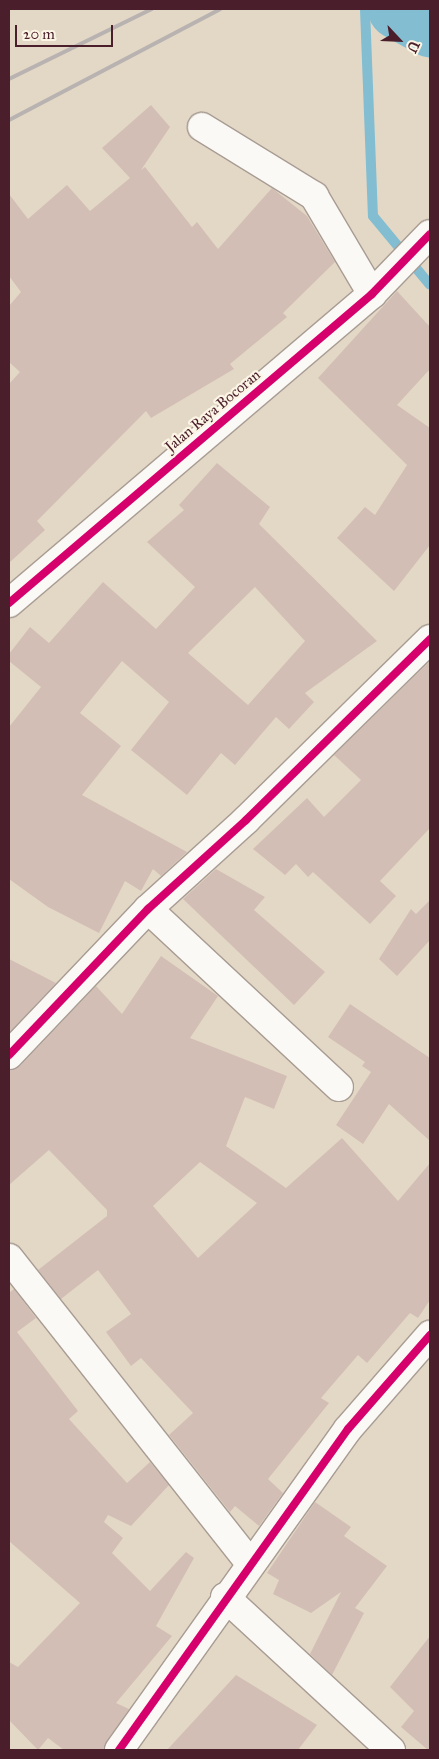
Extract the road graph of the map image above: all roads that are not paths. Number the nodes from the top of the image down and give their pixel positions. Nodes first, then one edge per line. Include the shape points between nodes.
1 (202, 127) dead end
2 (424, 242) edge
3 (372, 294) junction
4 (9, 602) edge
5 (426, 650) edge
6 (148, 909) junction
7 (9, 1055) edge
8 (339, 1087) dead end
9 (9, 1258) edge
10 (430, 1335) edge
11 (250, 1563) junction
12 (225, 1597) junction
13 (119, 1750) edge
14 (391, 1750) edge

1 - 3 street via 314,196
2 - 3 street, Jalan Raya Bocoran
3 - 4 street, Jalan Raya Bocoran
5 - 6 street
6 - 7 street
6 - 8 street
9 - 11 street
10 - 11 street via 348,1429
11 - 12 street
12 - 13 street
12 - 14 street

